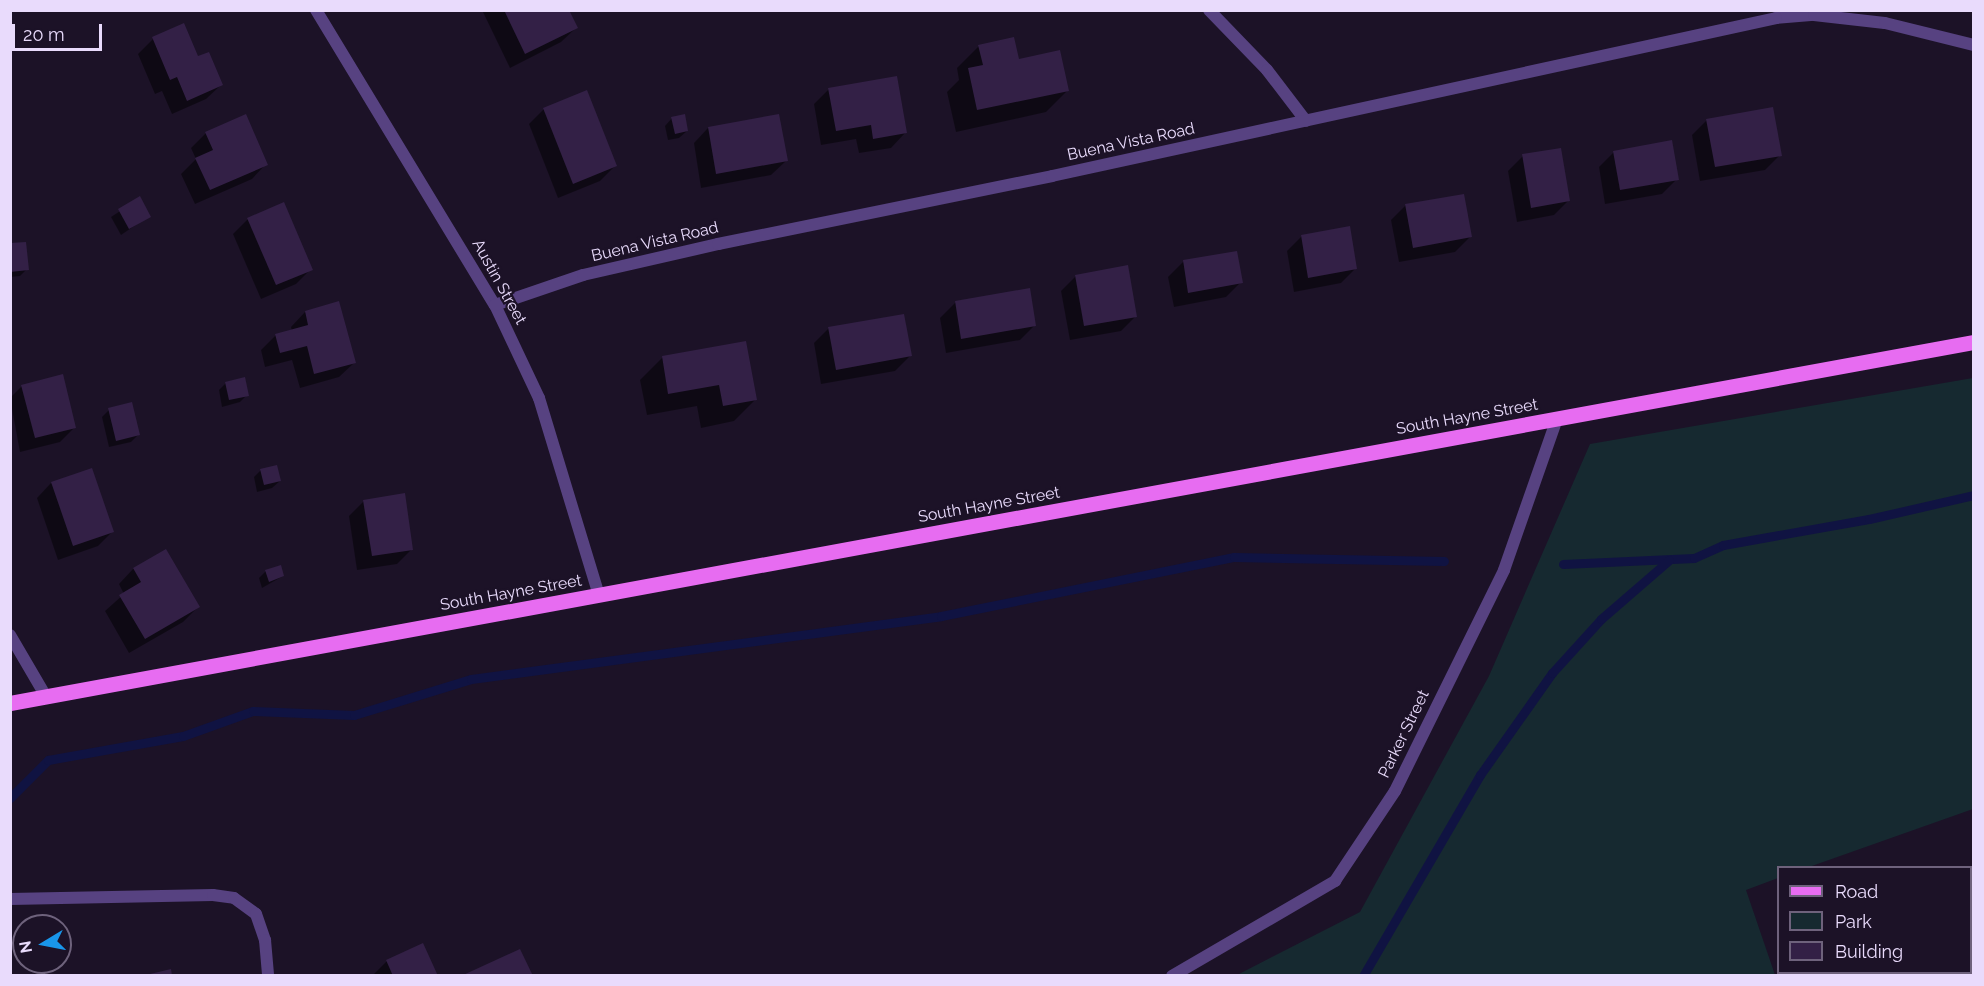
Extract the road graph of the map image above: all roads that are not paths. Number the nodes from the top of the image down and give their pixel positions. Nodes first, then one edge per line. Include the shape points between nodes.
1 (316, 10) edge
2 (1209, 10) edge
3 (1974, 45) edge
4 (1306, 121) junction
5 (495, 305) junction
6 (1974, 342) edge
7 (1557, 419) junction
8 (599, 595) junction
9 (10, 635) edge
10 (45, 695) junction
11 (10, 703) edge
12 (10, 899) edge
13 (268, 975) edge
14 (1172, 975) edge

1 - 5 street, Austin Street
2 - 4 street via 1267,70
3 - 4 street, Buena Vista Road via 1885,23 1814,15 1776,18
4 - 5 street, Buena Vista Road via 583,275
5 - 8 street, Austin Street via 539,398
6 - 7 main road, South Hayne Street
7 - 8 main road, South Hayne Street
7 - 14 street, Parker Street via 1504,570 1395,791 1335,881
8 - 10 main road, South Hayne Street
9 - 10 street
10 - 11 main road, South Hayne Street
12 - 13 street via 213,895 234,898 256,914 266,940

